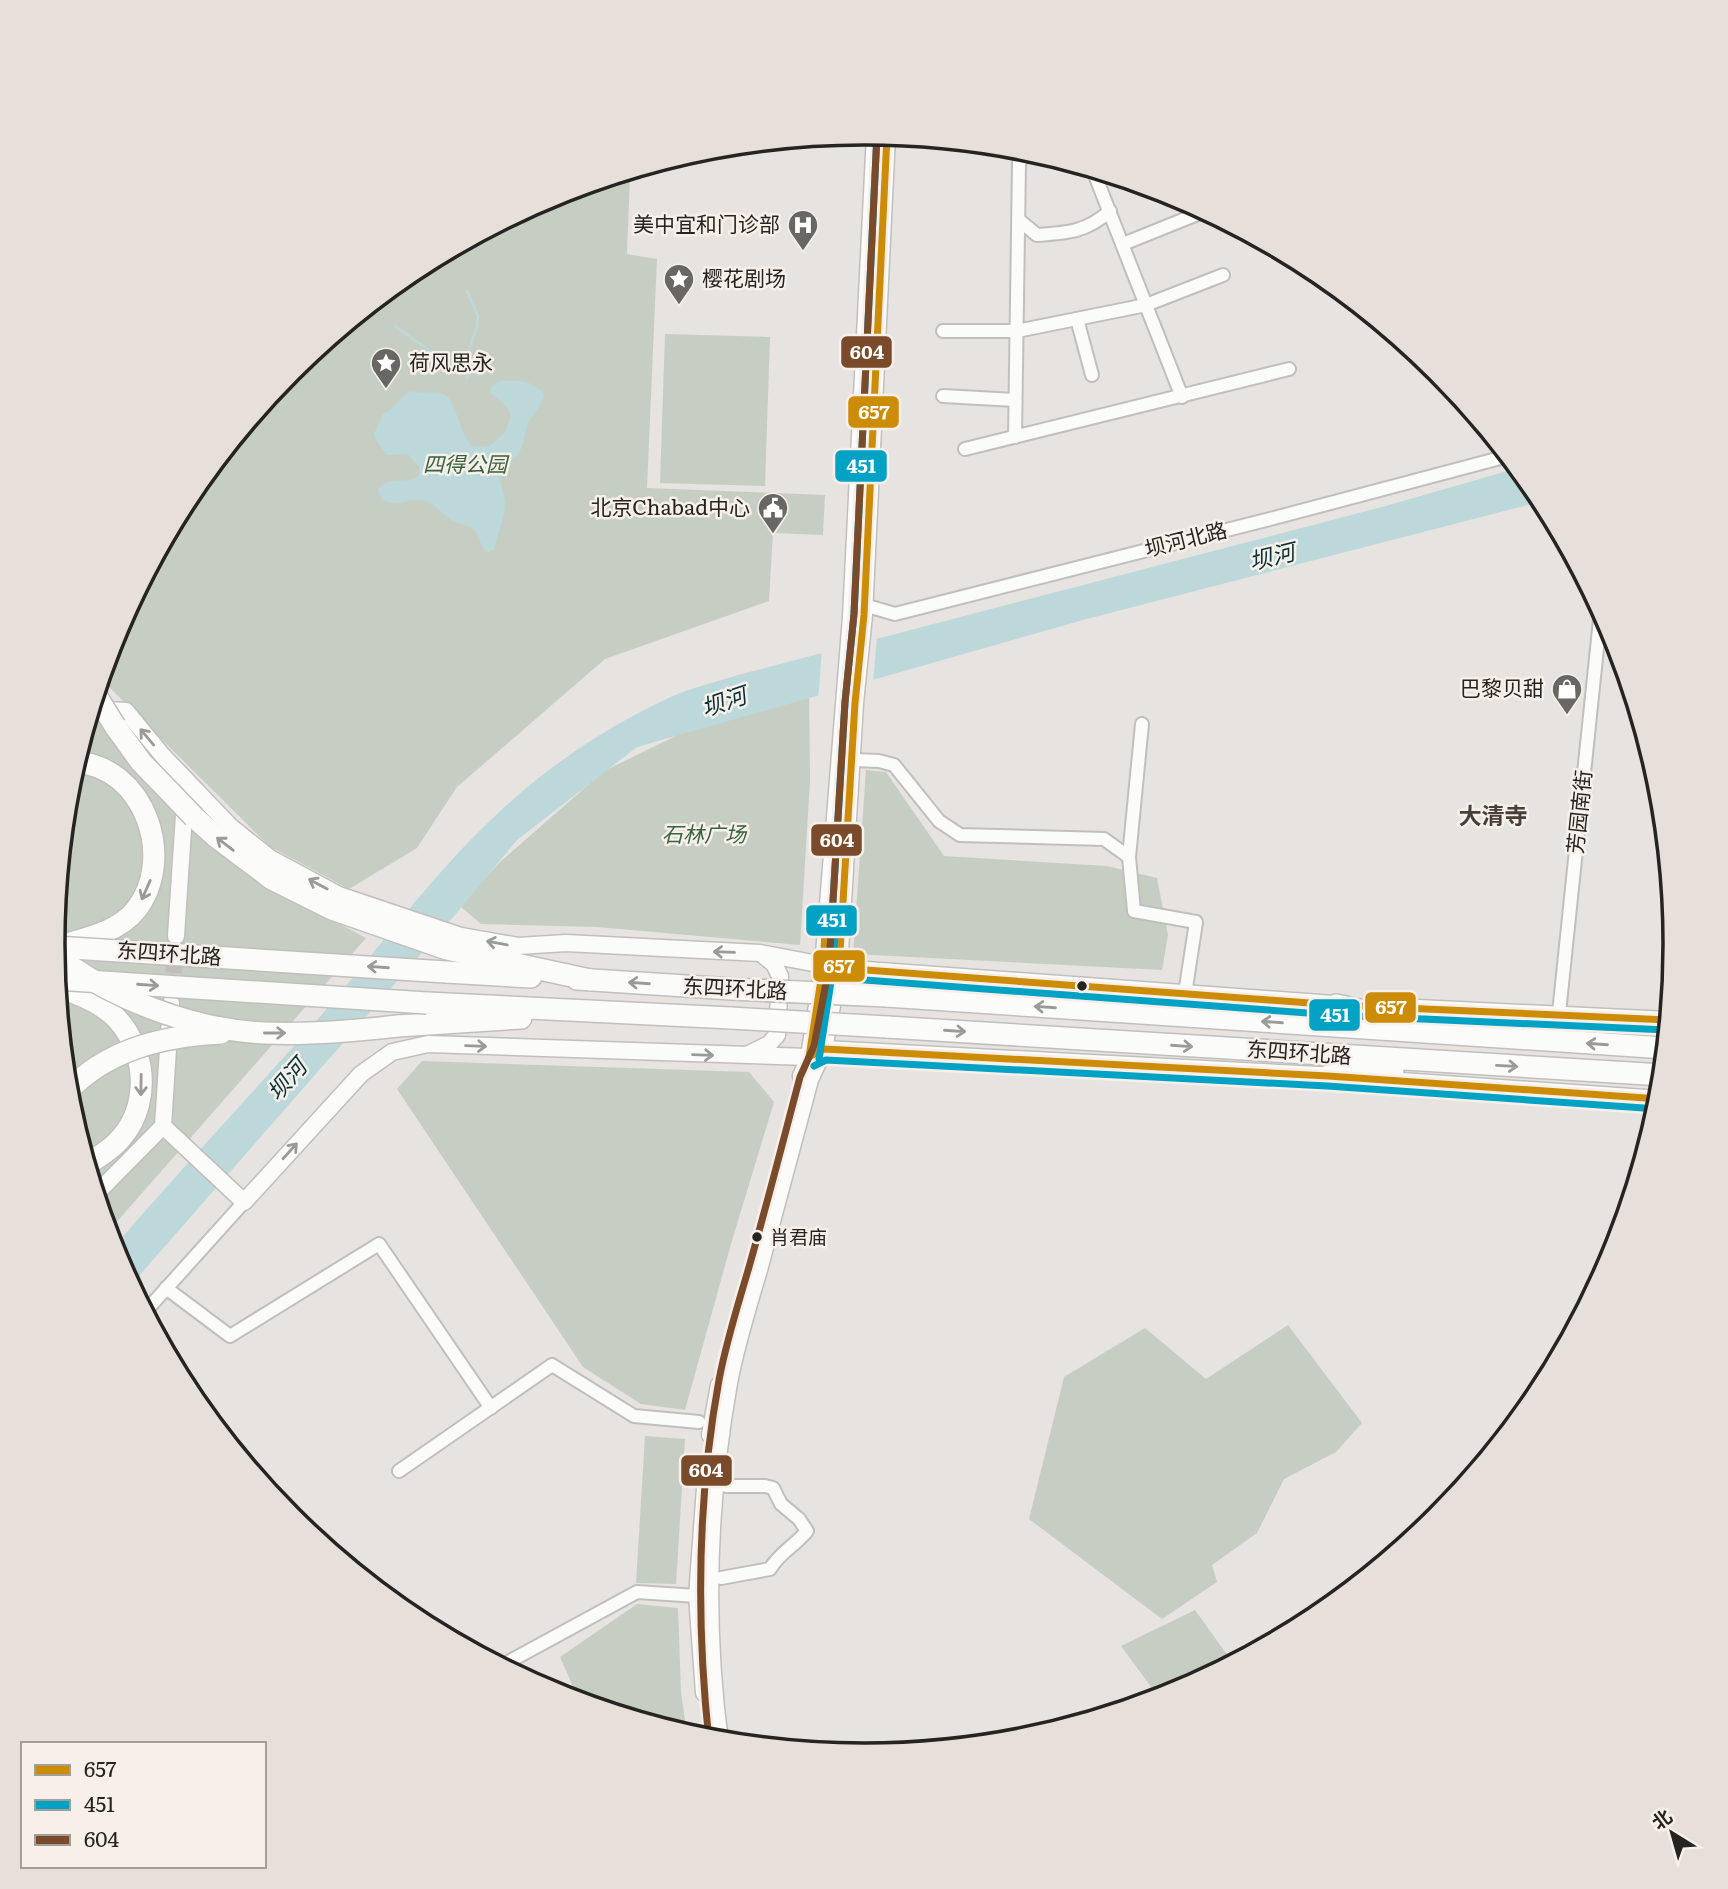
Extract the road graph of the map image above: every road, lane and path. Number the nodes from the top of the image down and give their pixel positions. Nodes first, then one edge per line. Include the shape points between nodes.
1 (875, 145) edge
2 (886, 146) edge
3 (1020, 161) edge
4 (1097, 180) edge
5 (1110, 211) junction
6 (1192, 216) edge
7 (1020, 221) junction
8 (1123, 244) junction
9 (1223, 275) dead end
10 (1146, 305) junction
11 (1077, 318) junction
12 (943, 331) dead end
13 (1017, 331) junction
14 (1289, 369) dead end
15 (1093, 375) dead end
16 (943, 396) dead end
17 (1182, 397) junction
18 (1015, 400) junction
19 (1015, 437) junction
20 (965, 449) dead end
21 (1498, 459) edge
22 (859, 612) junction
23 (1599, 632) edge
24 (103, 703) edge
25 (849, 705) junction
26 (101, 708) edge
27 (1142, 724) dead end
28 (853, 760) junction
29 (86, 764) edge
30 (178, 786) junction
31 (1129, 857) junction
32 (376, 916) junction
33 (176, 936) tunnel mouth
34 (65, 945) edge
35 (65, 950) edge
36 (760, 953) junction
37 (65, 958) edge
38 (831, 967) junction
39 (66, 980) edge
40 (590, 980) junction
41 (66, 990) edge
42 (1185, 994) junction
43 (171, 1003) tunnel mouth
44 (1336, 1005) junction
45 (626, 1011) junction
46 (1559, 1013) junction
47 (1659, 1019) edge
48 (246, 1031) junction
49 (1482, 1037) junction
50 (1656, 1047) edge
51 (824, 1049) junction
52 (744, 1056) junction
53 (809, 1057) junction
54 (1458, 1063) junction
55 (1652, 1074) edge
56 (1328, 1076) junction
57 (77, 1082) edge
58 (1648, 1098) edge
59 (163, 1126) junction
60 (94, 1159) edge
61 (103, 1187) edge
62 (244, 1202) junction
63 (166, 1287) junction
64 (151, 1305) edge
65 (491, 1408) junction
66 (699, 1422) dead end
67 (399, 1471) dead end
68 (726, 1486) dead end
69 (721, 1578) dead end
70 (696, 1596) junction
71 (511, 1661) edge
72 (708, 1728) edge
73 (718, 1730) edge

1 - 22 street
2 - 22 street
3 - 7 street
4 - 5 street
5 - 7 street via 1072,233 1037,235
5 - 8 street
6 - 8 street
7 - 13 street
8 - 10 street
9 - 10 street
10 - 11 street
10 - 17 street
11 - 13 street
11 - 15 street
12 - 13 street
13 - 18 street
14 - 17 street
16 - 18 street
17 - 19 street
18 - 19 street
19 - 20 street
21 - 22 street, 坝河北路 via 895,614
22 - 25 street
23 - 46 street, 芳园南街
30 -> 24 street, 东四环北路 via 125,711
25 - 28 street
25 - 38 street
26 - 30 highway, bridge via 141,762
27 - 31 street
28 - 31 street via 894,765 939,821 960,835 1104,839
28 - 38 street
29 -> 34 highway via 121,780 141,805 154,841 154,861 151,879 134,912 116,926
32 -> 30 street, 东四环北路 via 271,858
32 -> 30 highway, bridge via 332,909 272,879 194,817
30 - 33 street
31 - 42 street via 1134,911 1196,922
36 -> 32 street, 东四环北路 via 566,943 518,946
32 - 40 highway via 447,949
40 -> 35 highway, 东四环北路, bridge
36 - 38 street, 东四环北路
36 - 52 street via 780,976 777,1035
37 - 48 highway, bridge via 104,987 163,1013
38 - 42 street, 东四环北路
38 - 51 street
38 - 53 street
39 -> 45 highway, 东四环北路, bridge
49 -> 40 highway, 东四环北路, bridge
41 -> 60 highway via 102,1006 117,1020 131,1038 142,1076 134,1120 121,1138
42 - 44 street, 东四环北路
43 - 59 street
44 - 46 street, 东四环北路
44 - 49 highway
48 -> 45 highway, bridge via 333,1032
45 -> 54 highway, 东四环北路, bridge
46 - 47 street, 东四环北路
48 - 57 highway, bridge via 141,1045 112,1057
50 -> 49 highway, 东四环北路
51 - 53 street
51 - 56 street, 东四环北路
51 - 73 street via 810,1080 742,1329 721,1433 709,1582
52 - 53 street
62 -> 52 street via 361,1074 392,1052 428,1044
53 - 70 street via 727,1347 708,1452
54 -> 55 highway, 东四环北路
54 - 56 highway
56 - 58 street, 东四环北路
59 - 61 street
59 - 62 street
62 - 63 street
63 - 64 street
63 - 65 street via 230,1336 379,1244
65 - 66 street via 552,1366 634,1416
65 - 67 street
68 - 69 street via 773,1488 781,1504 807,1531 770,1569
70 - 71 street via 637,1592
70 - 72 street

